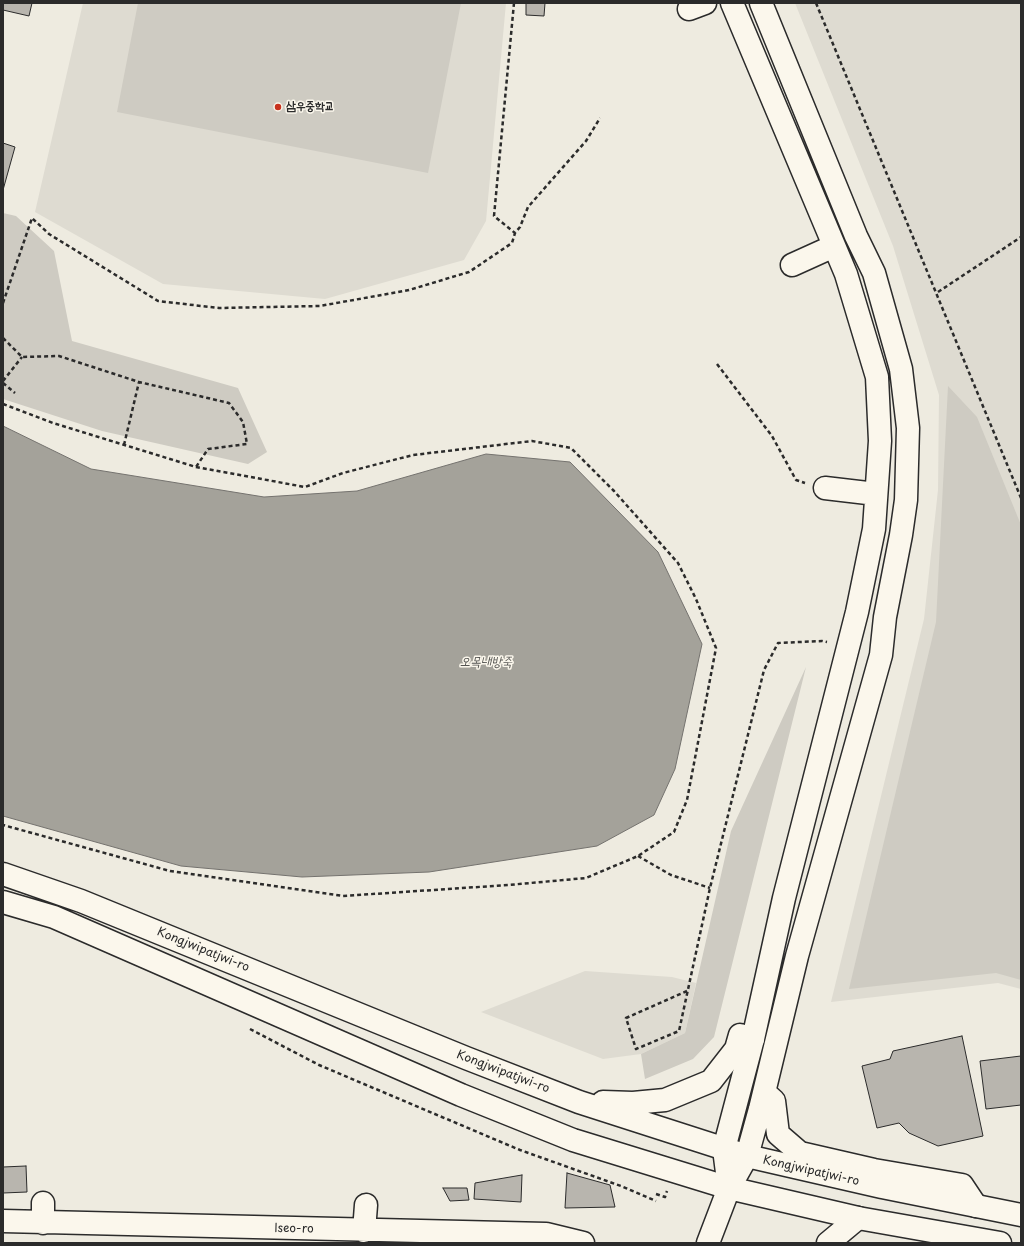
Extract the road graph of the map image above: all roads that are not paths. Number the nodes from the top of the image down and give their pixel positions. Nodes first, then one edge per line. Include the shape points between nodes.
1 (732, 3) edge
2 (761, 3) edge
3 (834, 246) junction
4 (792, 265) dead end
5 (825, 488) road end
6 (876, 494) junction
7 (836, 699) junction
8 (866, 707) junction
9 (3, 874) edge
10 (3, 902) edge
11 (753, 1039) junction
12 (764, 1092) junction
13 (579, 1102) junction
14 (724, 1149) junction
15 (747, 1156) junction
16 (729, 1188) junction
17 (366, 1205) dead end
18 (976, 1206) junction
19 (1021, 1215) edge
20 (858, 1218) junction
21 (3, 1221) edge
22 (364, 1231) junction
23 (583, 1243) edge
24 (708, 1243) edge
25 (828, 1243) edge
26 (998, 1243) edge

1 - 3 street
2 - 8 street via 856,236 874,273 901,369 908,428 906,500 885,617 881,655
3 - 4 street
3 - 6 street via 846,274 877,377 880,441
5 - 6 street
6 - 7 street via 874,529
7 - 8 street
7 - 11 street via 784,898
8 - 12 street via 797,956
9 - 13 street, Kongjwipatjwi-ro via 81,901
10 - 16 street via 54,917 461,1095 573,1140
11 - 13 street via 740,1035 736,1048 711,1080 665,1100 634,1103
11 - 14 street
12 - 15 street
12 - 18 street via 774,1101 778,1134 800,1153 874,1170 962,1184
13 - 14 street, Kongjwipatjwi-ro
14 - 15 street, Kongjwipatjwi-ro
14 - 16 street
15 - 16 street
15 - 18 street, Kongjwipatjwi-ro
16 - 20 street
16 - 24 street
17 - 22 street
18 - 19 street, Kongjwipatjwi-ro
20 - 25 street
20 - 26 street
21 - 22 street, Iseo-ro via 43,1213
22 - 23 street, Iseo-ro via 546,1234

